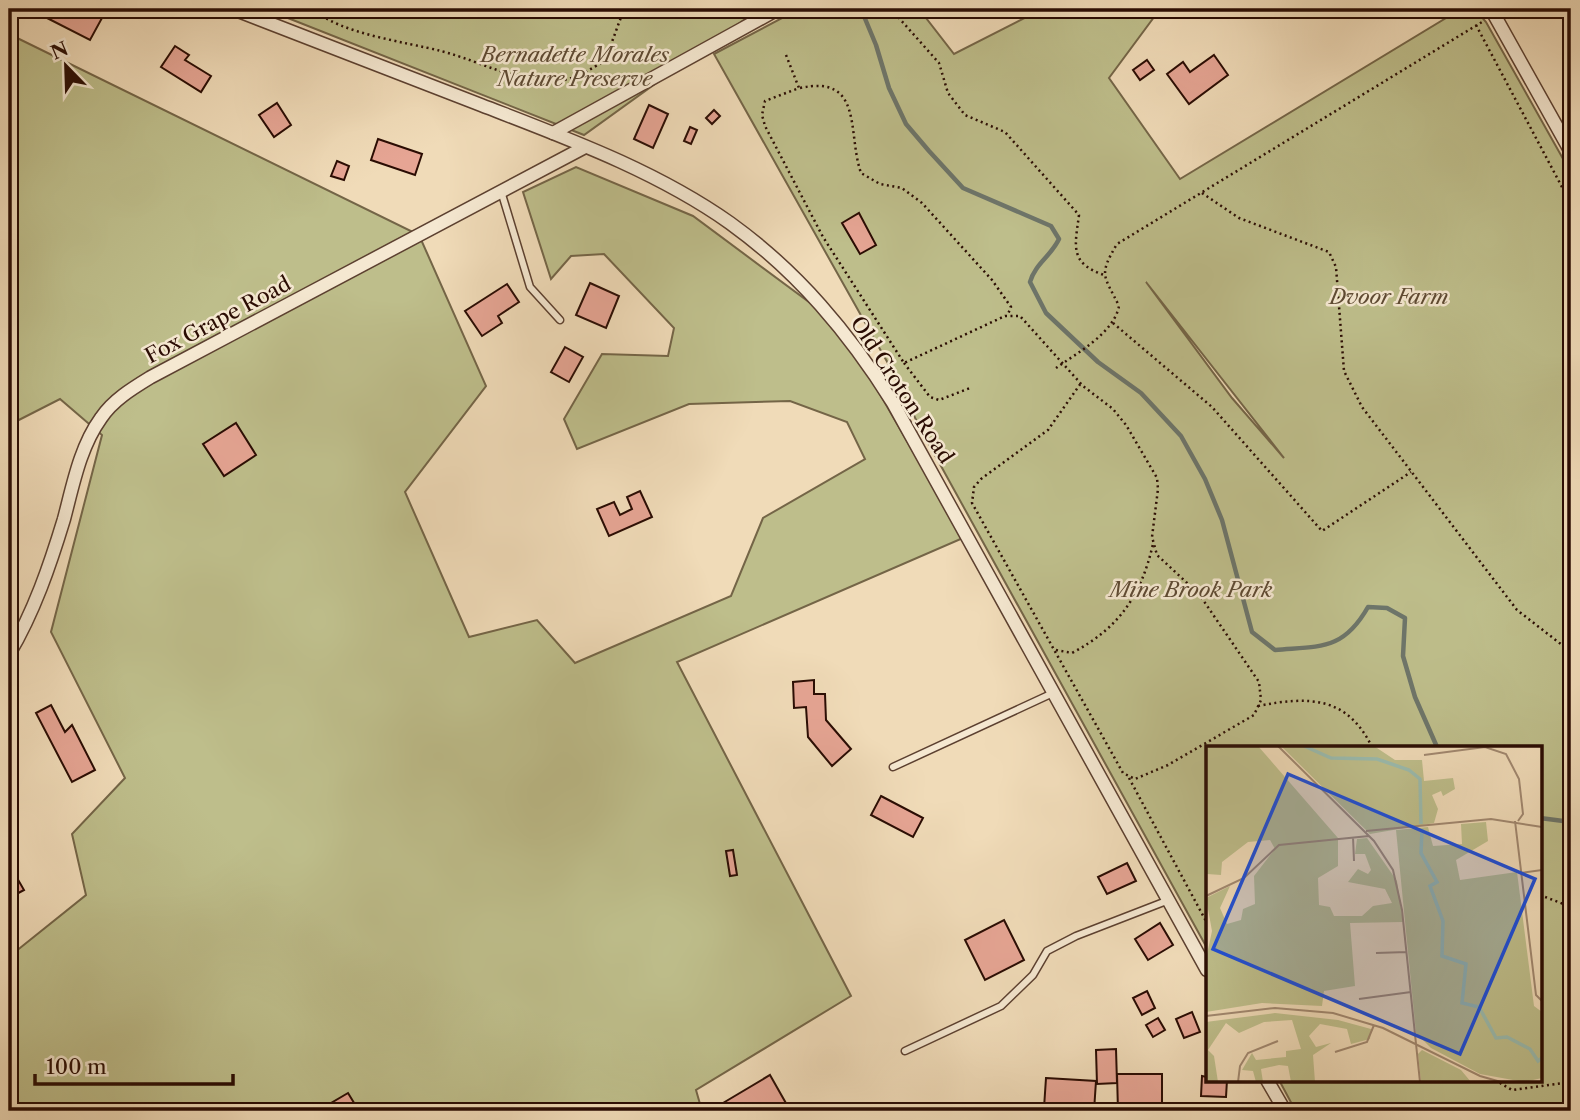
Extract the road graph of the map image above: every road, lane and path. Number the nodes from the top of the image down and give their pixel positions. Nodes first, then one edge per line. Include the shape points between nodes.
1 (233, 9) edge
2 (313, 9) edge
3 (624, 9) edge
4 (712, 9) edge
5 (719, 9) edge
6 (778, 9) edge
7 (891, 9) edge
8 (1491, 9) edge
9 (786, 55) dead end
10 (799, 88) junction
11 (553, 132) junction
12 (585, 146) junction
13 (1571, 152) edge
14 (501, 191) junction
15 (1202, 193) junction
16 (1571, 204) edge
17 (1104, 275) junction
18 (1005, 316) junction
19 (560, 320) dead end
20 (1113, 323) junction
21 (904, 363) junction
22 (1063, 363) junction
23 (1056, 368) dead end
24 (1080, 383) junction
25 (970, 388) dead end
26 (1411, 472) junction
27 (1153, 544) junction
28 (1056, 650) junction
29 (1571, 652) edge
30 (9, 654) edge
31 (1055, 692) junction
32 (1258, 706) junction
33 (1371, 746) edge
34 (893, 767) dead end
35 (1128, 777) junction
36 (1542, 896) edge
37 (1169, 900) junction
38 (1571, 907) edge
39 (1206, 921) edge
40 (1206, 969) edge
41 (905, 1051) dead end
42 (1268, 1082) edge
43 (1498, 1082) edge
44 (1571, 1082) edge
45 (1284, 1111) edge

1 - 11 street, Old Croton Road
2 - 3 path via 372,36 442,52 502,74 565,80 606,61
4 - 5 path
6 - 11 street
7 - 17 path via 939,63 947,93 965,116 1005,132 1049,186 1073,206 1079,215 1076,256 1081,265
8 - 13 street
9 - 10 path
10 - 18 path via 826,84 839,90 848,107 861,173 880,184 902,188 922,203 992,280 1011,307
10 - 21 path via 765,101 765,126 830,248
11 - 12 street, Old Croton Road
12 - 14 street, Fox Grape Road
12 - 31 street, Old Croton Road via 719,216 821,303 893,403
14 - 19 lane via 530,287
14 - 30 street, Fox Grape Road via 151,377 115,403 102,416 85,449 54,552
15 - 16 path via 1476,25
15 - 17 path via 1117,244
15 - 26 path via 1239,218 1329,252 1336,267 1344,371 1362,407
17 - 20 path via 1119,306
18 - 21 path
18 - 22 path via 1020,316
20 - 22 path
20 - 26 path via 1212,407 1322,531
21 - 25 path via 930,397 939,401
22 - 23 path
22 - 24 path
24 - 27 path via 1113,408 1157,478
24 - 28 path via 1048,430 991,470 972,495 974,508
26 - 29 path via 1517,610
27 - 28 path via 1145,579 1127,609 1080,649 1072,653
27 - 32 path via 1157,555 1199,594 1246,659 1262,692
28 - 35 path
31 - 34 lane
31 - 37 street, Old Croton Road
32 - 33 path via 1297,700 1339,707 1355,719
32 - 35 path via 1254,715 1238,726 1168,765 1145,777
35 - 39 path
36 - 38 path
37 - 40 street, Old Croton Road
37 - 41 lane via 1047,951 1033,975 1001,1006
42 - 45 street
43 - 44 path via 1512,1090

